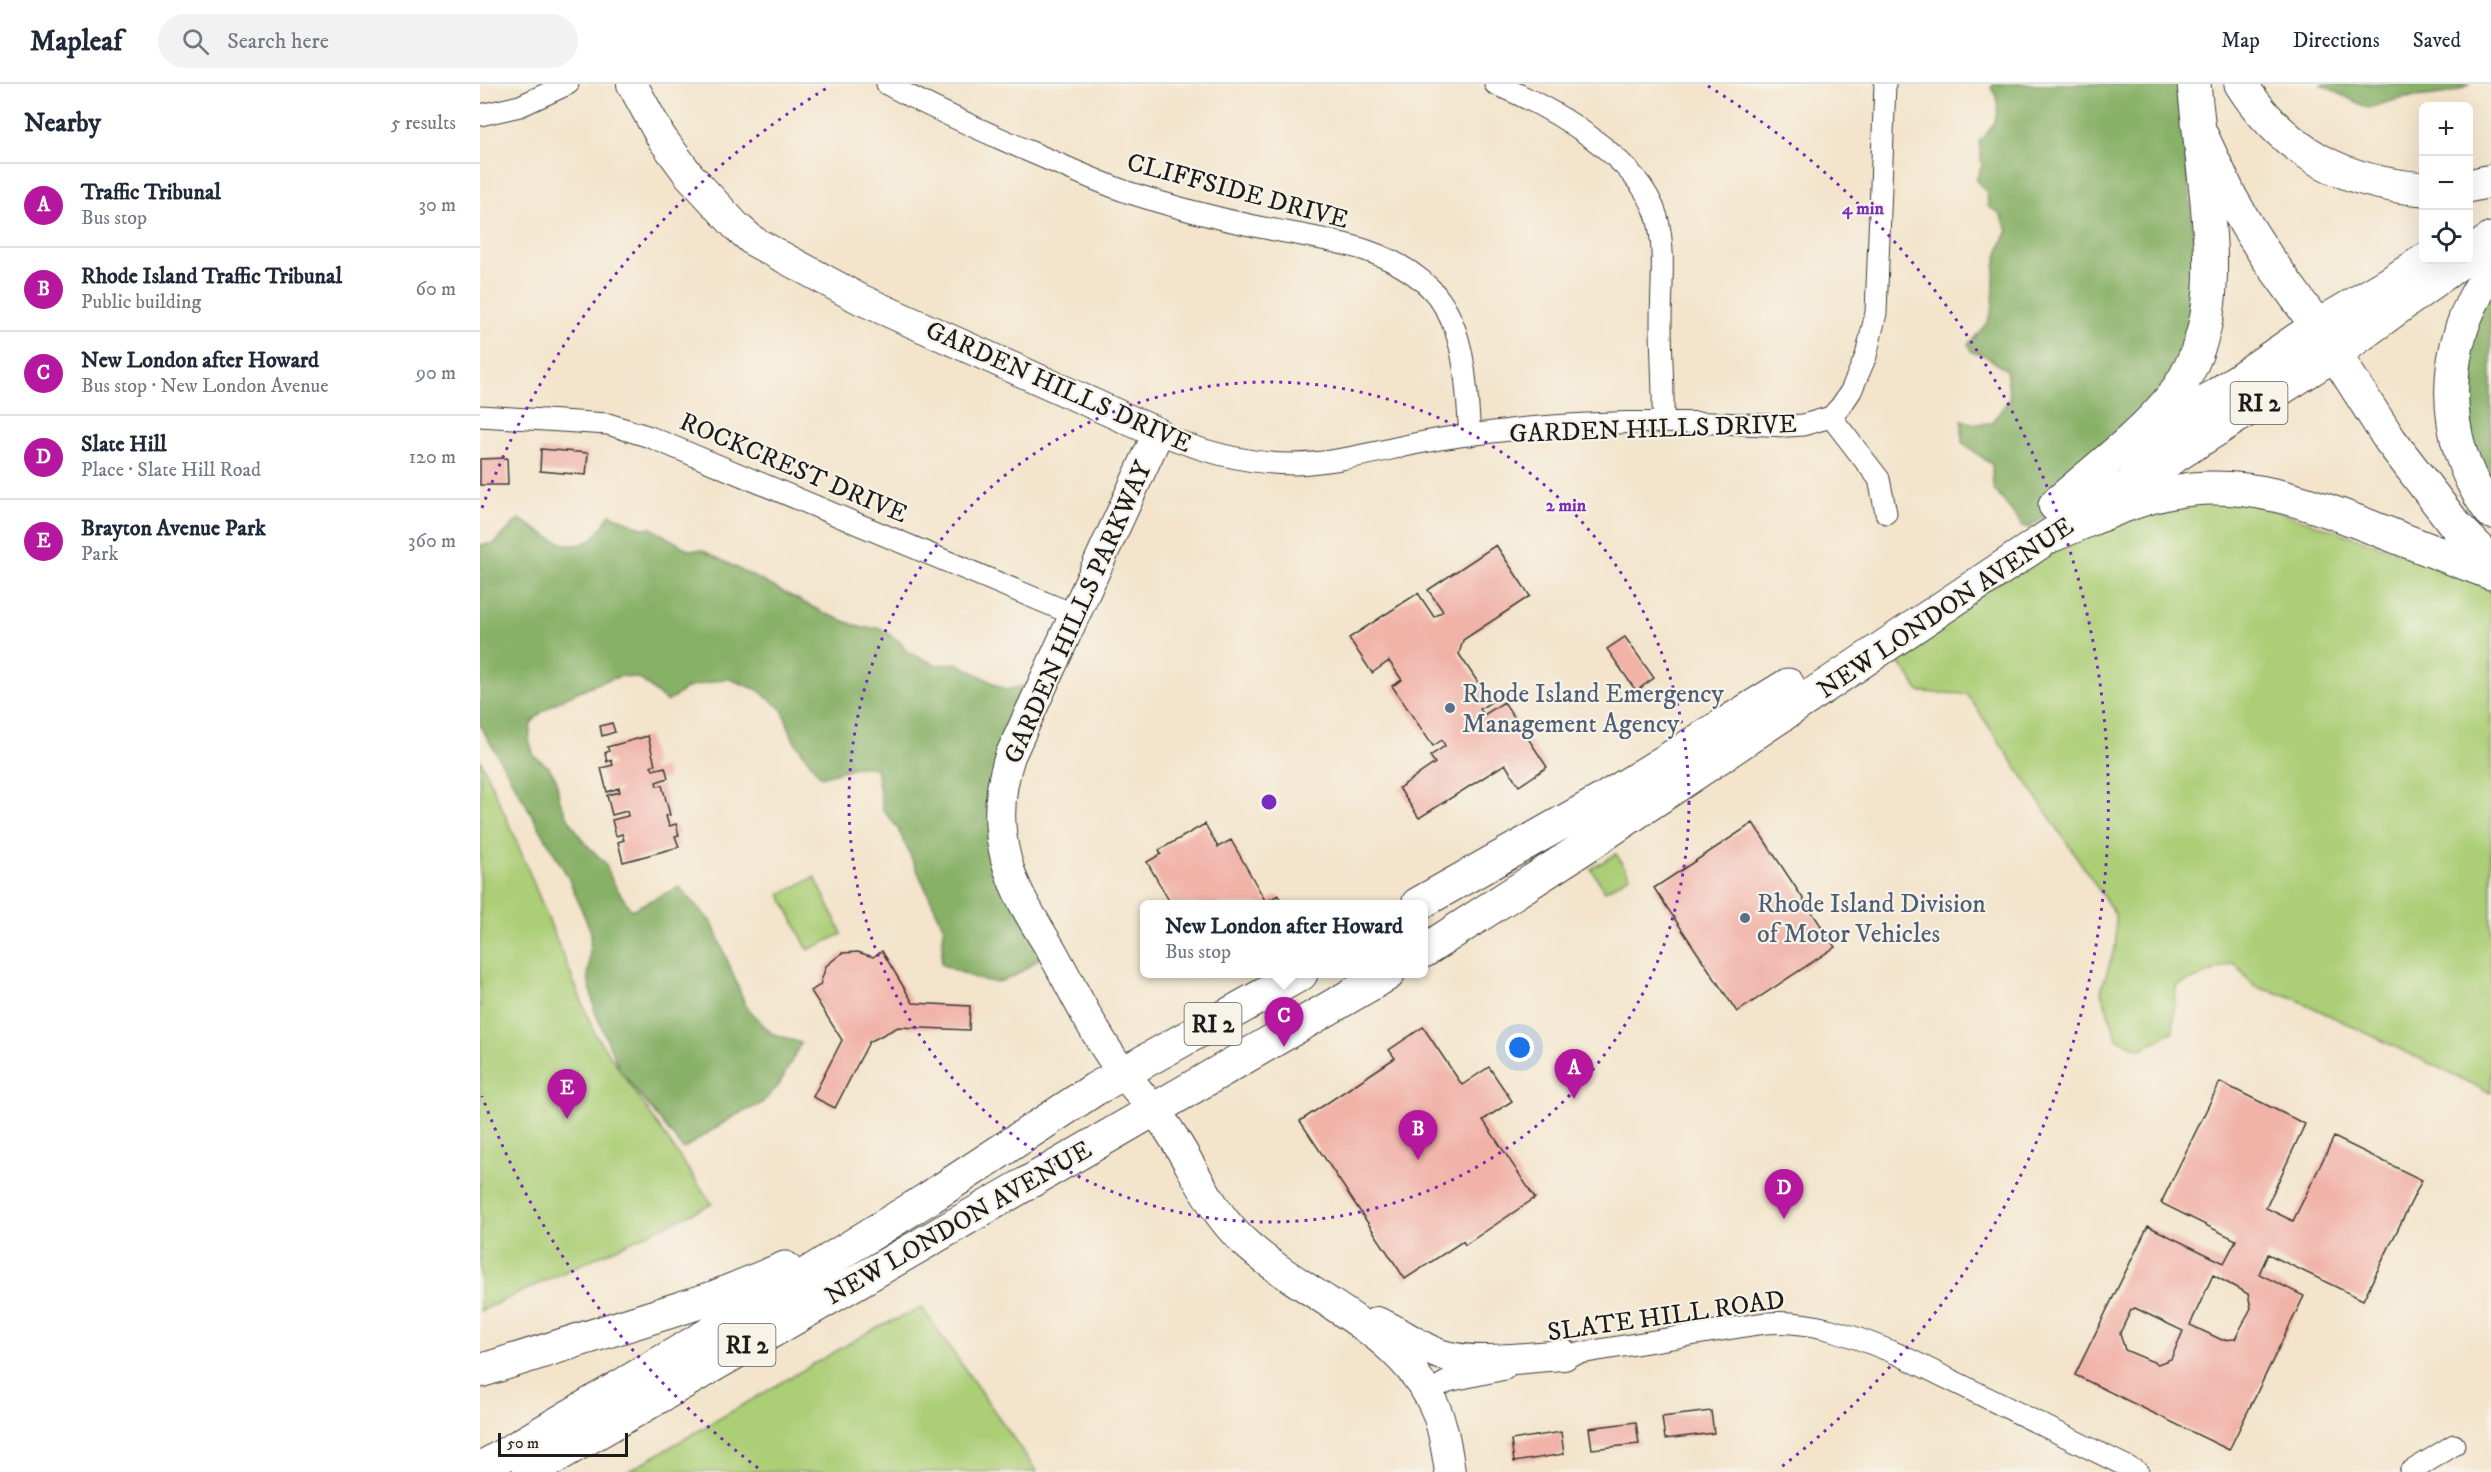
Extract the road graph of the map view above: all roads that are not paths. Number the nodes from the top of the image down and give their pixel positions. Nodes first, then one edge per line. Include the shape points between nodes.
1 (568, 84) edge
2 (632, 84) edge
3 (887, 84) edge
4 (1495, 84) edge
5 (2194, 84) edge
6 (2241, 84) edge
7 (1883, 86) edge
8 (480, 115) edge
9 (2200, 132) junction
10 (2491, 181) edge
11 (2473, 185) edge
12 (2419, 188) edge
13 (2491, 213) edge
14 (2473, 226) edge
15 (2491, 239) edge
16 (2473, 253) edge
17 (2419, 264) edge
18 (2458, 264) edge
19 (2491, 271) edge
20 (2317, 326) junction
21 (2335, 354) junction
22 (480, 417) edge
23 (1830, 417) junction
24 (1663, 422) junction
25 (1158, 433) junction
26 (1470, 435) junction
27 (2055, 506) junction
28 (2491, 512) edge
29 (1886, 513) dead end
30 (2048, 537) junction
31 (2491, 561) edge
32 (2491, 573) edge
33 (1075, 615) junction
34 (1425, 900) edge
35 (1428, 948) edge
36 (1294, 978) edge
37 (1381, 978) edge
38 (1124, 1074) junction
39 (1153, 1110) junction
40 (876, 1232) junction
41 (1338, 1308) junction
42 (1564, 1355) junction
43 (480, 1371) edge
44 (1427, 1393) junction
45 (2454, 1445) dead end
46 (480, 1468) edge
47 (529, 1472) edge
48 (1450, 1472) edge
49 (2138, 1472) edge
50 (2410, 1472) edge

1 - 8 street via 520,106
2 - 25 street, GARDEN HILLS DRIVE via 661,137 689,175 753,241 860,299
3 - 26 street, CLIFFSIDE DRIVE via 980,130 1127,192 1324,240 1400,264 1431,289 1453,325 1468,390
4 - 24 street via 1558,114 1612,155 1638,185 1656,216 1663,290
5 - 9 main road
6 - 12 main road via 2268,122 2304,152 2361,179
7 - 23 street via 1876,313 1866,356 1851,391
9 - 20 main road via 2247,226
9 - 27 main road via 2211,279 2207,319 2198,350 2179,387 2162,409
10 - 11 main road
13 - 14 main road
15 - 16 main road
17 - 20 main road, NEW LONDON AVENUE / RI 2
18 - 21 main road, NEW LONDON AVENUE / RI 2
19 - 28 main road via 2469,308 2456,343 2451,400 2463,459
20 - 21 main road
20 - 27 main road, NEW LONDON AVENUE / RI 2
21 - 30 main road, NEW LONDON AVENUE / RI 2
21 - 31 main road via 2413,471 2456,526
22 - 33 street, ROCKCREST DRIVE via 608,424 650,436
23 - 24 street, GARDEN HILLS DRIVE via 1788,426
23 - 29 street via 1879,479
24 - 26 street, GARDEN HILLS DRIVE
25 - 26 street, GARDEN HILLS DRIVE via 1241,459 1295,464
25 - 33 street, GARDEN HILLS PARKWAY
27 - 34 main road, NEW LONDON AVENUE / RI 2 via 1748,710 1604,799
30 - 32 main road via 2156,496 2196,489 2235,489 2310,504
30 - 35 main road, NEW LONDON AVENUE / RI 2
33 - 38 street, GARDEN HILLS PARKWAY via 1010,756 1002,789 1001,829 1006,861 1023,901
36 - 38 main road, NEW LONDON AVENUE / RI 2
37 - 39 main road, NEW LONDON AVENUE / RI 2
38 - 39 street, GARDEN HILLS PARKWAY
38 - 40 main road, NEW LONDON AVENUE / RI 2
39 - 41 street, GARDEN HILLS PARKWAY via 1231,1229 1265,1259
39 - 47 main road, NEW LONDON AVENUE / RI 2
40 - 43 main road via 713,1298
40 - 46 main road, NEW LONDON AVENUE / RI 2
41 - 42 street via 1389,1326 1421,1346 1452,1358
41 - 44 street via 1395,1353
42 - 44 street, SLATE HILL ROAD via 1448,1381
42 - 49 street, SLATE HILL ROAD via 1758,1323 1803,1323 1900,1355
44 - 48 street via 1437,1413
45 - 50 street

